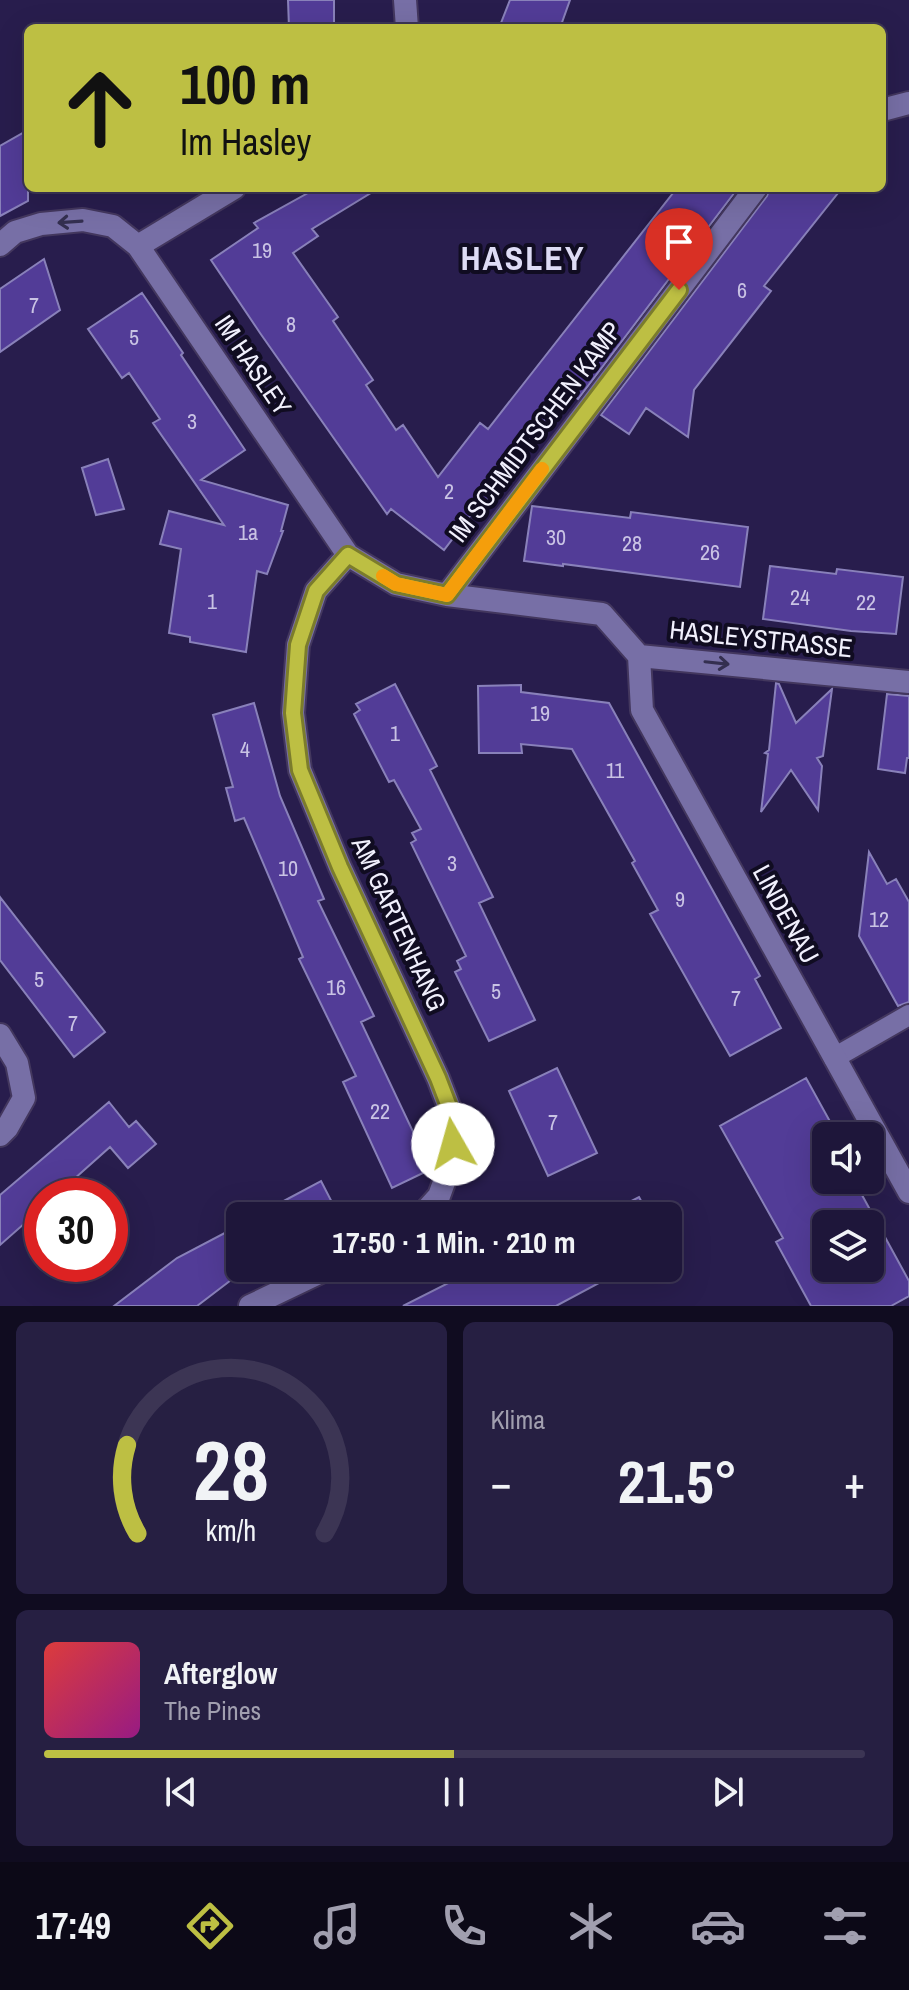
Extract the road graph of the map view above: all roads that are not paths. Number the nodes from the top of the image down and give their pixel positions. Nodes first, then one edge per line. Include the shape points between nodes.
1 (405, 0) edge
2 (407, 24) edge
3 (909, 103) edge
4 (886, 109) edge
5 (227, 192) edge
6 (753, 192) edge
7 (0, 245) edge
8 (138, 246) junction
9 (348, 555) junction
10 (447, 595) junction
11 (639, 656) junction
12 (909, 682) edge
13 (909, 1015) edge
14 (0, 1035) edge
15 (834, 1058) junction
16 (0, 1135) edge
17 (909, 1192) edge
18 (434, 1202) edge
19 (300, 1282) edge
20 (250, 1306) edge

1 - 2 street
3 - 4 street
5 - 8 street
6 - 10 street, IM SCHMIDTSCHEN KAMP
8 -> 7 street, IM HASLEY via 113,226 83,220 41,224 15,232
8 - 9 street, IM HASLEY
9 - 10 street, HASLEYSTRASSE via 396,584
9 - 18 street, AM GARTENHANG via 316,591 298,645 293,713 300,770 456,1125 451,1163
10 - 11 street, HASLEYSTRASSE via 602,614
11 -> 12 street, HASLEYSTRASSE
11 - 15 street, LINDENAU via 642,710
13 - 15 lane
14 - 16 street via 17,1063 24,1098
15 - 17 street, LINDENAU
19 - 20 street

